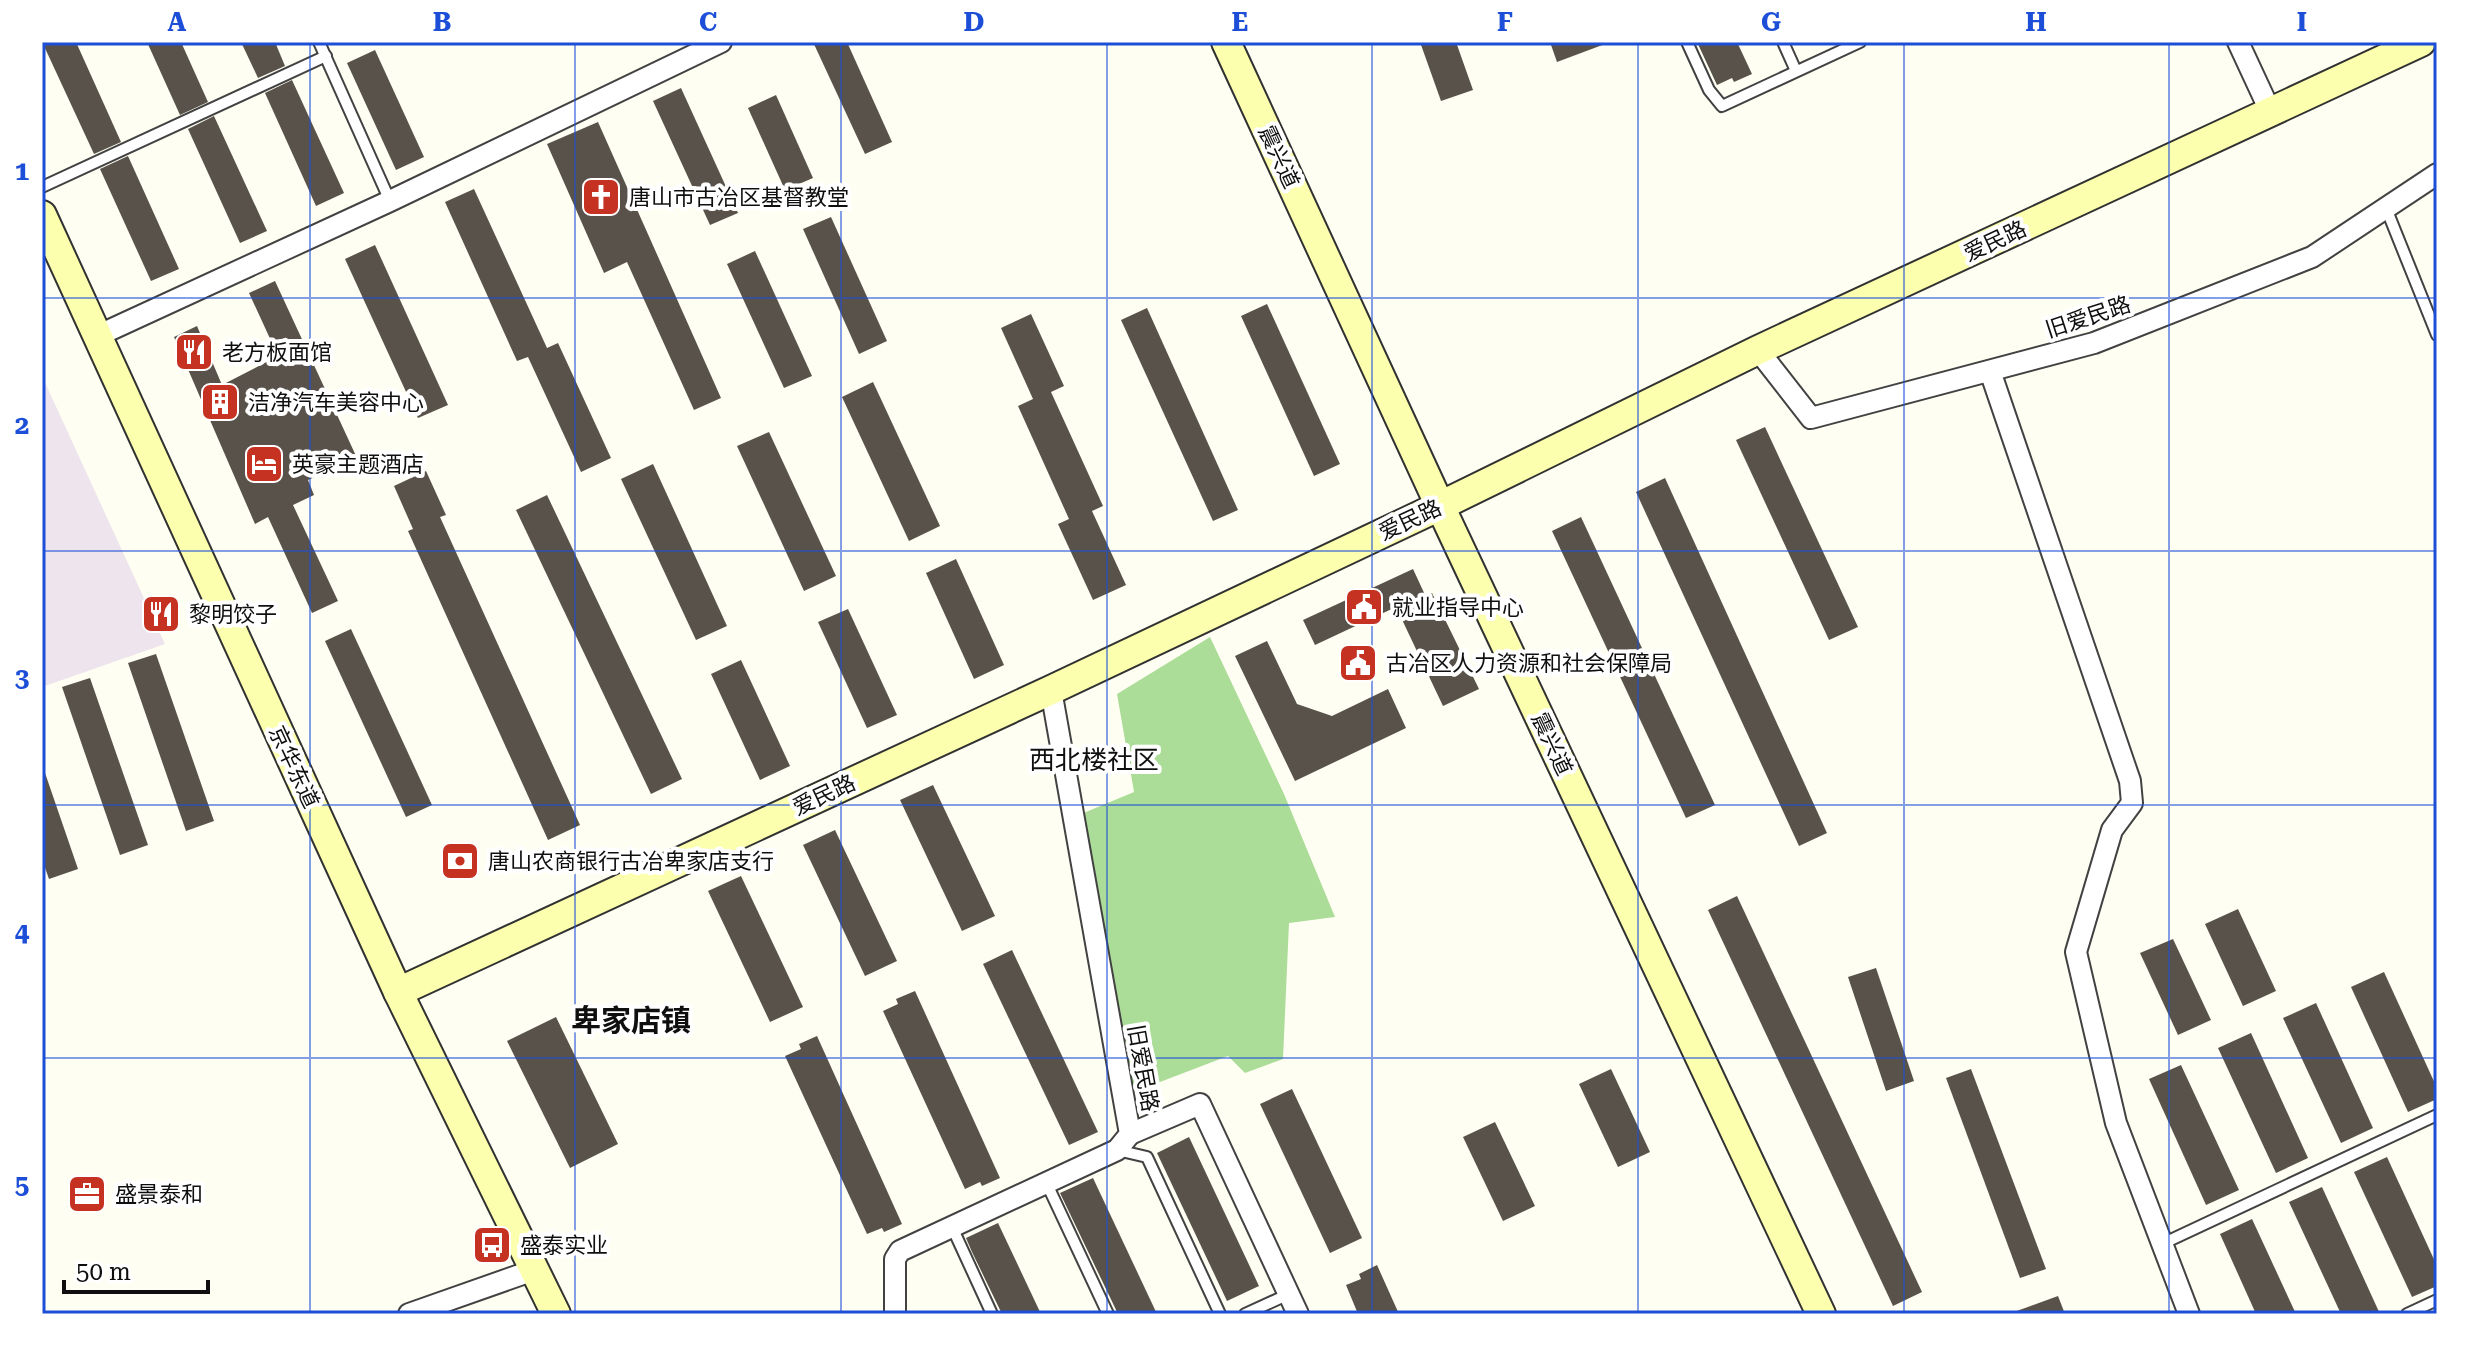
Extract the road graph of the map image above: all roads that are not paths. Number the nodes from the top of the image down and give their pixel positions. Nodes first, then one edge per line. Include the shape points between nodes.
1 (319, 42) edge
2 (721, 42) edge
3 (1226, 42) edge
4 (1687, 42) edge
5 (1783, 42) edge
6 (1860, 42) edge
7 (2238, 42) edge
8 (2421, 42) edge
9 (326, 56) junction
10 (1796, 71) junction
11 (2271, 113) junction
12 (2437, 174) edge
13 (42, 187) edge
14 (390, 201) junction
15 (2386, 208) junction
16 (42, 215) edge
17 (2437, 335) edge
18 (97, 336) junction
19 (1758, 350) junction
20 (1990, 371) junction
21 (1440, 506) junction
22 (1051, 690) junction
23 (398, 992) junction
24 (2437, 1115) edge
25 (1124, 1142) junction
26 (1046, 1181) junction
27 (952, 1227) junction
28 (2162, 1244) junction
29 (534, 1270) junction
30 (1289, 1294) junction
31 (2437, 1300) edge
32 (409, 1314) edge
33 (556, 1314) edge
34 (895, 1314) edge
35 (992, 1314) edge
36 (1108, 1314) edge
37 (1220, 1314) edge
38 (1245, 1314) edge
39 (1298, 1314) edge
40 (1821, 1314) edge
41 (2189, 1314) edge
42 (2407, 1314) edge

1 - 9 lane
2 - 14 street
3 - 21 street, 震兴道
4 - 10 lane via 1722,106
5 - 10 lane
6 - 10 lane
7 - 11 street
8 - 11 street, 爱民路
9 - 13 lane
9 - 14 lane
11 - 19 street, 爱民路
12 - 15 street, 旧爱民路
14 - 18 street
15 - 17 lane
15 - 20 street, 旧爱民路 via 2312,257 2094,343
16 - 18 street, 京华东道
18 - 23 street, 京华东道
19 - 20 street, 旧爱民路 via 1811,418
19 - 21 street, 爱民路
20 - 28 street via 2130,781 2132,803 2112,830 2076,952 2116,1123
21 - 22 street, 爱民路
21 - 40 street, 震兴道
22 - 23 street, 爱民路
22 - 25 street, 旧爱民路
23 - 29 street, 京华东道
24 - 28 lane
25 - 26 street
25 - 30 street via 1200,1104
25 - 37 lane via 1147,1157
26 - 27 street
26 - 36 lane
27 - 34 street via 900,1251 895,1259
27 - 35 lane
28 - 41 street
29 - 32 street
29 - 33 street, 京华东道
30 - 38 lane
30 - 39 street
31 - 42 lane

